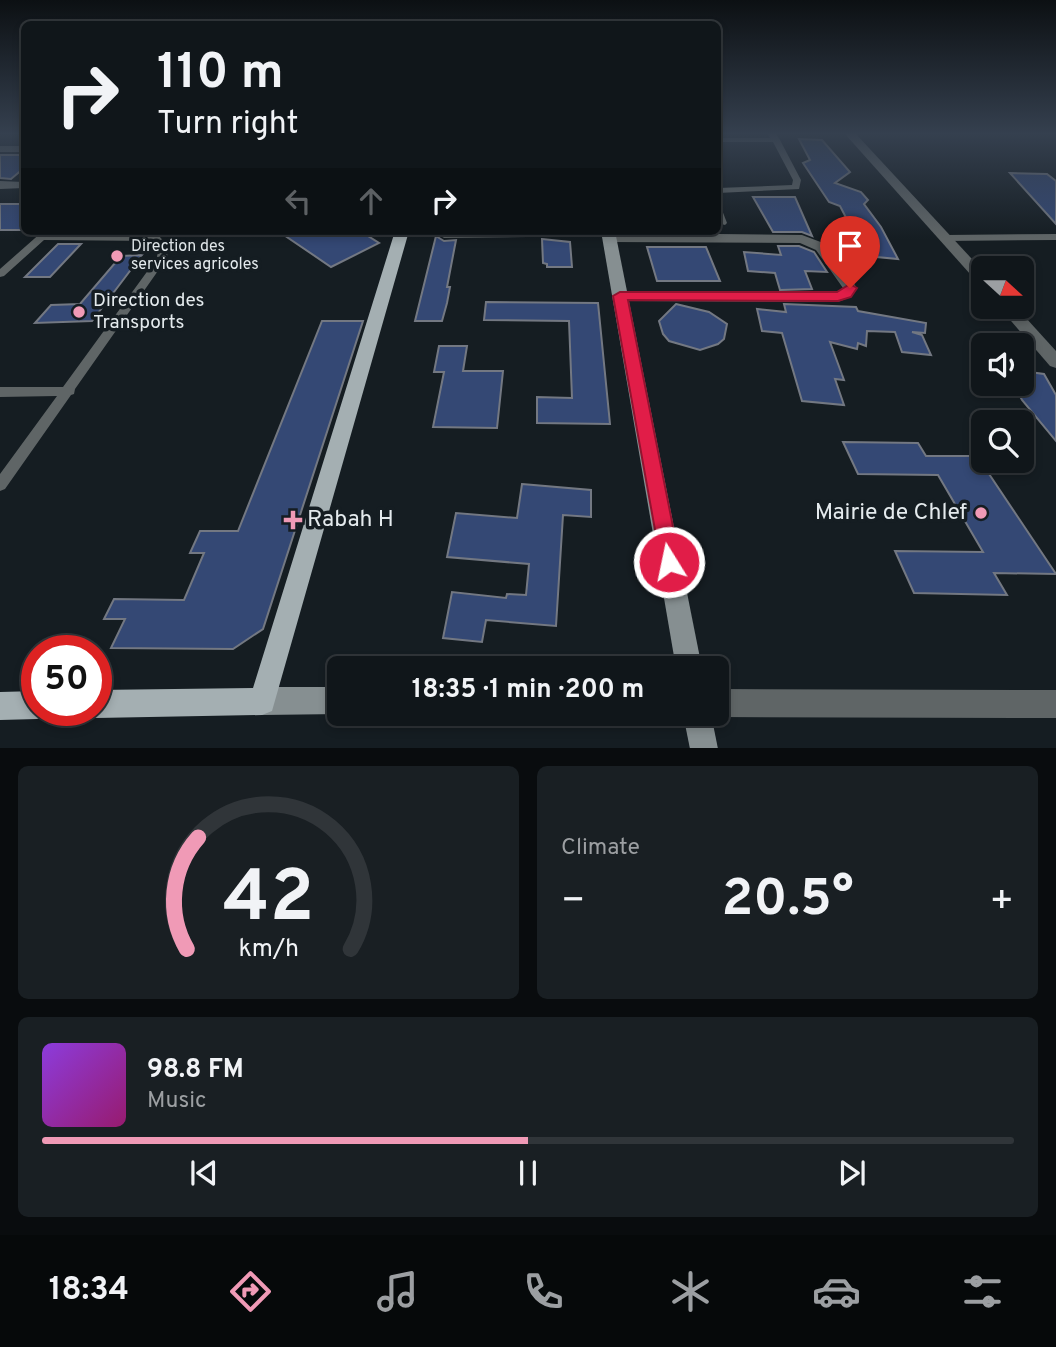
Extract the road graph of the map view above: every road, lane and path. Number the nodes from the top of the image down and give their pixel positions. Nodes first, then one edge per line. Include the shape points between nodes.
1 (791, 169) edge
2 (882, 169) edge
3 (21, 185) edge
4 (0, 186) edge
5 (721, 191) edge
6 (721, 220) edge
7 (722, 223) dead end
8 (44, 235) edge
9 (92, 235) edge
10 (401, 235) edge
11 (609, 235) edge
12 (648, 235) edge
13 (1056, 237) edge
14 (945, 238) junction
15 (971, 267) edge
16 (0, 274) edge
17 (620, 296) junction
18 (1018, 319) edge
19 (1056, 362) edge
20 (70, 391) junction
21 (0, 392) edge
22 (0, 485) edge
23 (687, 656) edge
24 (262, 701) junction
25 (327, 701) edge
26 (729, 703) edge
27 (112, 704) edge
28 (1056, 704) edge
29 (21, 705) edge
30 (0, 706) edge
31 (699, 726) edge
32 (704, 748) edge

1 - 5 lane via 796,187
2 - 14 street
3 - 4 street
6 - 7 lane
8 - 16 lane
9 - 20 lane via 156,238 163,246 162,258
10 - 24 main road
11 - 17 main road
12 - 17 street via 802,239 821,247 850,288 838,297
13 - 14 lane
14 - 15 street
17 - 23 main road
18 - 19 street
20 - 21 lane
20 - 22 lane
24 - 25 main road
24 - 27 main road
26 - 28 street
29 - 30 main road
31 - 32 main road

